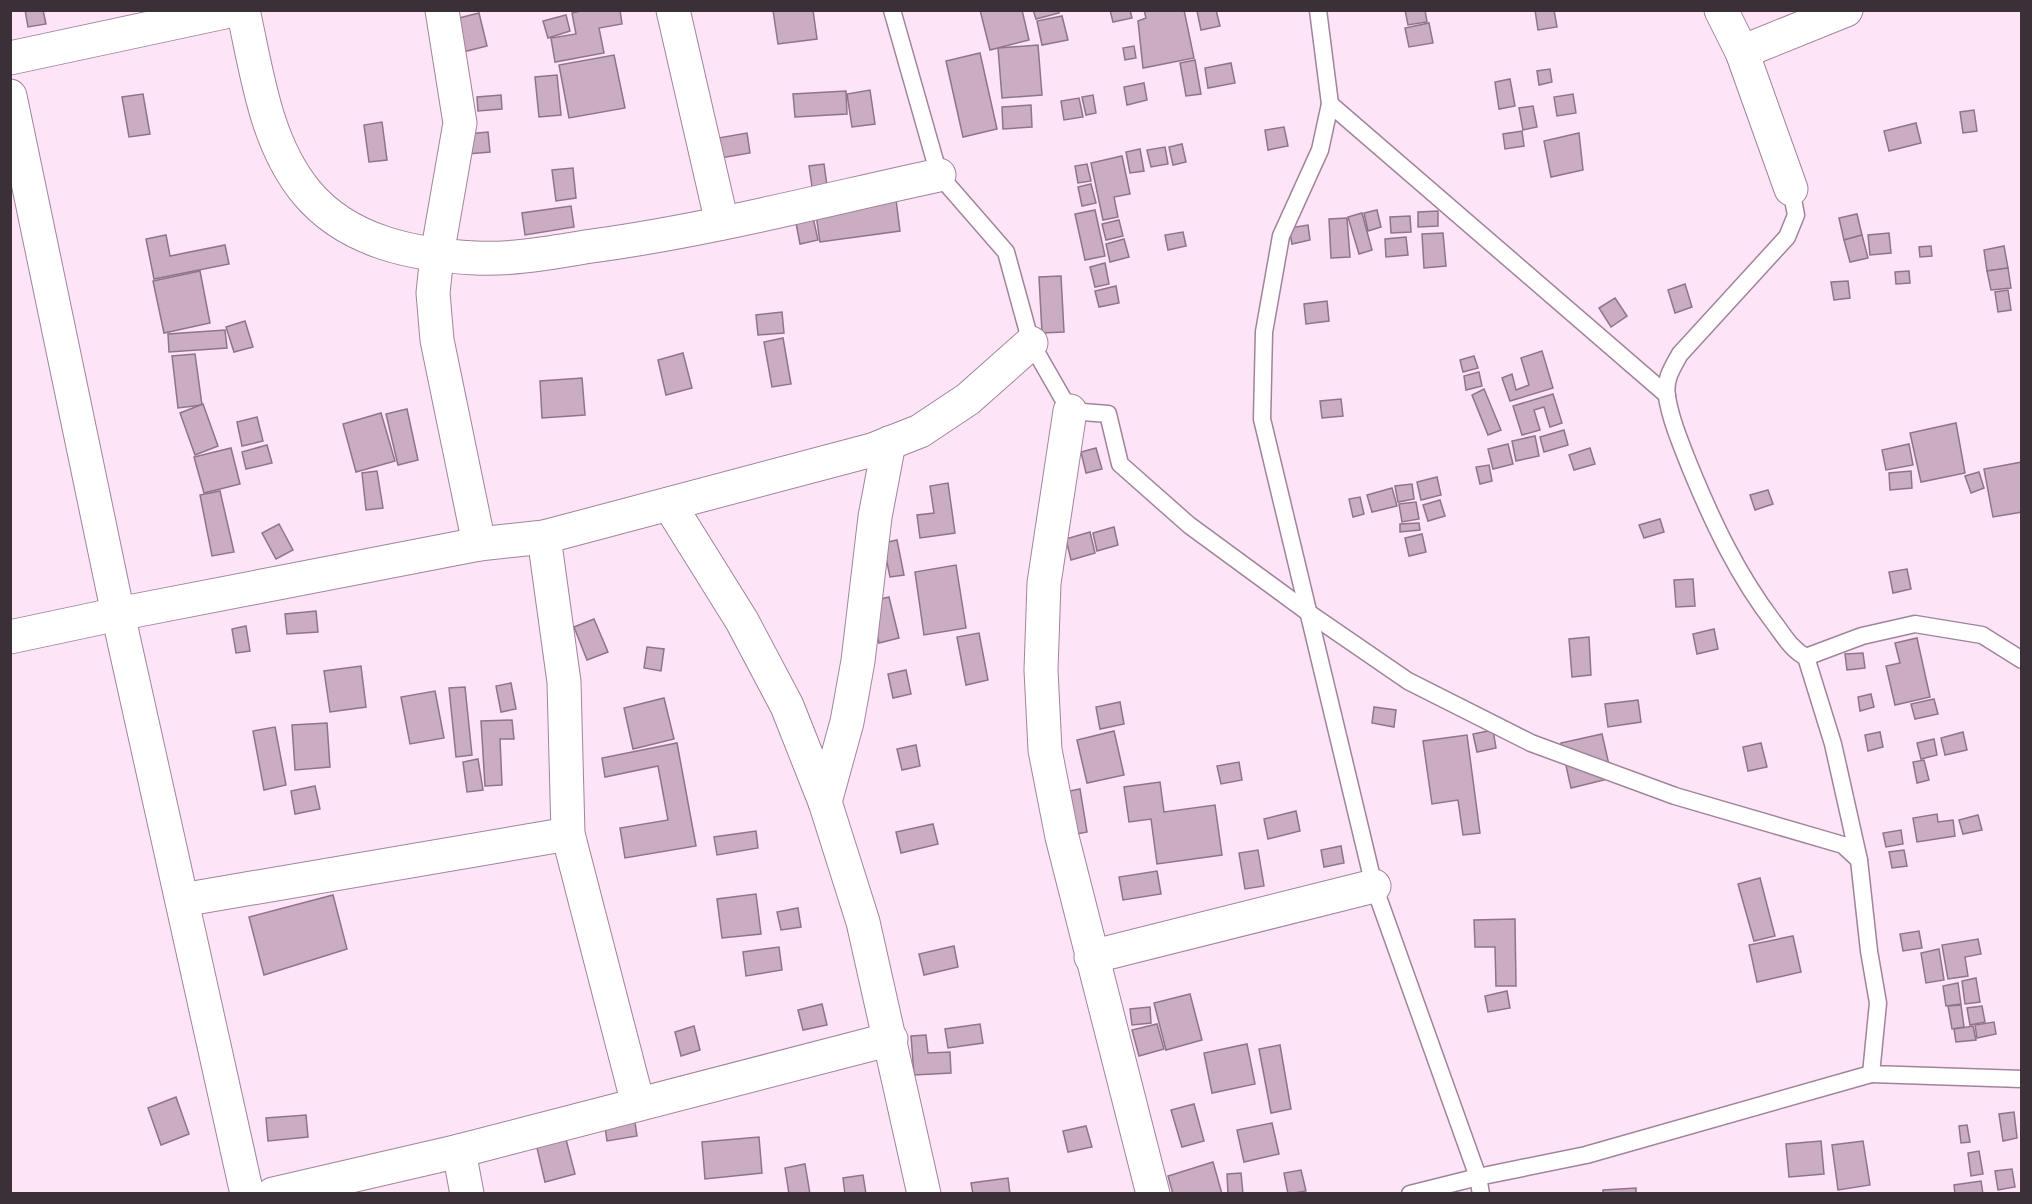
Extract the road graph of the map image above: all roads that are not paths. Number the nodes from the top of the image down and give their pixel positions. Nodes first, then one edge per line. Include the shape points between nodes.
1 (234, 10) edge
2 (243, 10) edge
3 (442, 10) edge
4 (674, 10) edge
5 (892, 10) edge
6 (1318, 10) edge
7 (1721, 10) edge
8 (1846, 10) edge
9 (1742, 52) junction
10 (10, 58) edge
11 (10, 96) edge
12 (1330, 104) junction
13 (939, 175) junction
14 (1791, 189) joint
15 (722, 223) junction
16 (437, 255) junction
17 (1031, 343) junction
18 (1667, 395) junction
19 (1070, 411) junction
20 (889, 443) junction
21 (669, 504) junction
22 (544, 537) junction
23 (479, 544) junction
24 (1309, 613) junction
25 (118, 614) junction
26 (10, 637) edge
27 (1806, 657) junction
28 (2022, 660) edge
29 (825, 802) junction
30 (568, 834) junction
31 (1859, 860) junction
32 (1374, 886) junction
33 (182, 900) junction
34 (1091, 957) junction
35 (891, 1039) junction
36 (1871, 1074) junction
37 (2022, 1079) edge
38 (638, 1104) junction
39 (459, 1151) junction
40 (1478, 1177) junction
41 (247, 1194) edge
42 (273, 1194) edge
43 (467, 1194) edge
44 (924, 1194) edge
45 (1153, 1194) edge
46 (1410, 1194) edge
47 (1481, 1194) edge

1 - 10 street
2 - 16 street via 265,109 284,158 307,193 335,221 381,244
3 - 16 street via 460,123
4 - 15 street
5 - 13 lane
6 - 12 lane
7 - 9 street
8 - 9 street
9 - 14 street
11 - 25 street
12 - 18 lane
12 - 24 lane via 1320,150 1281,236 1264,332 1262,419
13 - 15 street
13 - 17 lane via 1006,252
14 - 18 lane via 1796,215 1787,237 1680,354 1668,374
15 - 16 street via 514,258
16 - 23 street via 433,293 436,340
17 - 19 lane
17 - 20 street via 968,399 920,431
18 - 27 lane via 1679,439 1732,560 1763,609 1796,652
19 - 24 lane via 1108,414 1120,464 1189,525
19 - 34 street via 1044,583 1041,670 1045,750
20 - 21 street
20 - 29 street via 874,517 858,661 847,722
21 - 22 street
21 - 29 street via 742,621 787,706
22 - 23 street
22 - 30 street via 564,682
23 - 25 street
24 - 31 lane via 1408,681 1531,742 1675,796 1843,845
24 - 32 lane
25 - 26 street
25 - 33 street
27 - 28 lane via 1862,636 1915,624 1982,635
27 - 31 lane via 1833,744
29 - 35 street via 863,922
30 - 33 street
30 - 38 street
31 - 36 lane via 1878,1003
32 - 34 street
32 - 40 lane
33 - 41 street
34 - 45 street
35 - 38 street
35 - 44 street
36 - 37 lane
36 - 40 lane via 1586,1155
38 - 39 street
39 - 42 street
39 - 43 street
40 - 46 lane
40 - 47 lane

